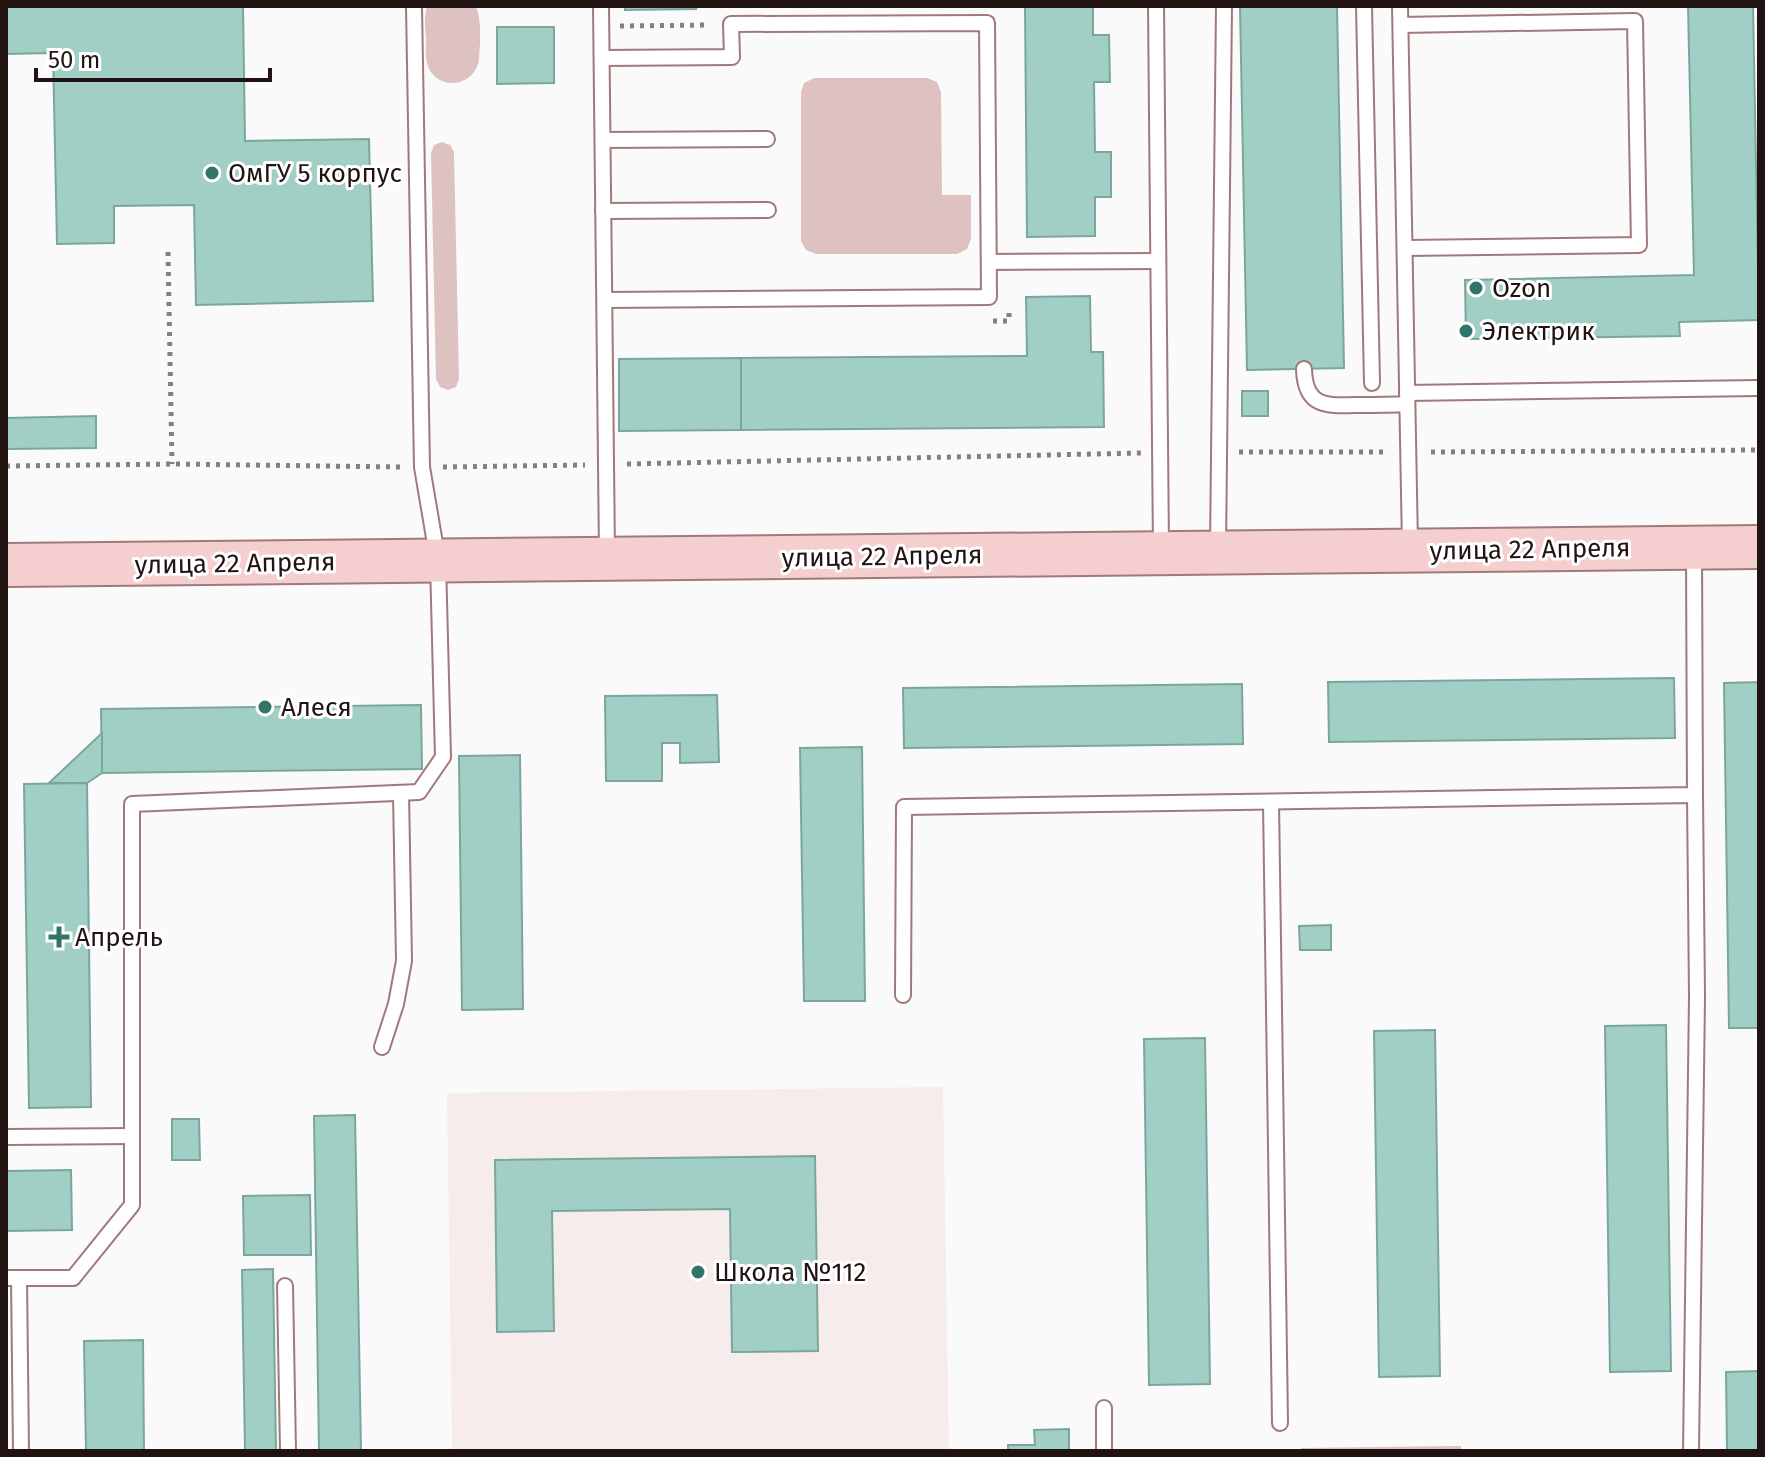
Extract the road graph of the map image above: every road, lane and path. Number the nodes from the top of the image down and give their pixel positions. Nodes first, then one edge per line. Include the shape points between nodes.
1 (414, 6) edge
2 (601, 6) edge
3 (1156, 6) edge
4 (1224, 6) edge
5 (1364, 6) edge
6 (1400, 6) edge
7 (712, 16) dead end
8 (1401, 25) junction
9 (602, 26) junction
10 (602, 58) junction
11 (767, 139) dead end
12 (603, 140) junction
13 (768, 210) dead end
14 (603, 211) junction
15 (1405, 248) junction
16 (168, 252) dead end
17 (1158, 261) junction
18 (989, 262) junction
19 (605, 300) junction
20 (1304, 369) dead end
21 (1372, 383) dead end
22 (1759, 388) edge
23 (1407, 399) junction
24 (1759, 450) edge
25 (1218, 452) junction
26 (1408, 452) junction
27 (1160, 453) junction
28 (172, 464) junction
29 (606, 464) junction
30 (6, 466) edge
31 (422, 467) junction
32 (1694, 547) junction
33 (1759, 547) edge
34 (1410, 550) junction
35 (1218, 552) junction
36 (1161, 553) junction
37 (607, 559) junction
38 (438, 561) junction
39 (6, 565) edge
40 (401, 793) junction
41 (1695, 795) junction
42 (1271, 802) junction
43 (903, 995) dead end
44 (382, 1047) dead end
45 (132, 1136) junction
46 (6, 1137) edge
47 (12, 1278) edge
48 (285, 1286) dead end
49 (1104, 1408) dead end
50 (1280, 1423) dead end
51 (21, 1451) edge
52 (288, 1451) edge
53 (1104, 1451) edge
54 (1691, 1451) edge

1 - 31 lane
2 - 9 lane
3 - 17 lane
4 - 25 lane
5 - 21 lane
6 - 8 lane
7 - 9 path via 712,25
8 - 15 lane
8 - 15 lane via 1635,21 1639,245
9 - 10 lane
10 - 12 lane
10 - 18 lane via 732,57 731,24 987,23
11 - 12 lane
12 - 14 lane
13 - 14 lane
14 - 19 lane
15 - 23 lane
16 - 28 path
17 - 18 lane
17 - 27 lane
18 - 19 lane via 989,297
19 - 29 lane
20 - 23 lane via 1310,394 1326,406
22 - 23 lane
23 - 26 lane
24 - 26 path
25 - 26 path
25 - 35 lane
26 - 34 lane
27 - 29 path
27 - 36 lane
28 - 30 path
28 - 31 path
29 - 31 path
29 - 37 lane
31 - 38 lane
32 - 33 main road, улица 22 Апреля
32 - 34 main road, улица 22 Апреля
32 - 41 lane
34 - 35 main road, улица 22 Апреля
35 - 36 main road, улица 22 Апреля
36 - 37 main road, улица 22 Апреля
37 - 38 main road, улица 22 Апреля
38 - 39 main road, улица 22 Апреля
38 - 40 lane via 443,757 419,792
40 - 44 lane via 404,961
40 - 45 lane via 132,804
41 - 42 lane
41 - 54 lane
42 - 43 lane via 904,807
42 - 50 lane
45 - 46 lane
45 - 47 lane via 132,1205 73,1278
47 - 51 lane
48 - 52 lane
49 - 53 lane

